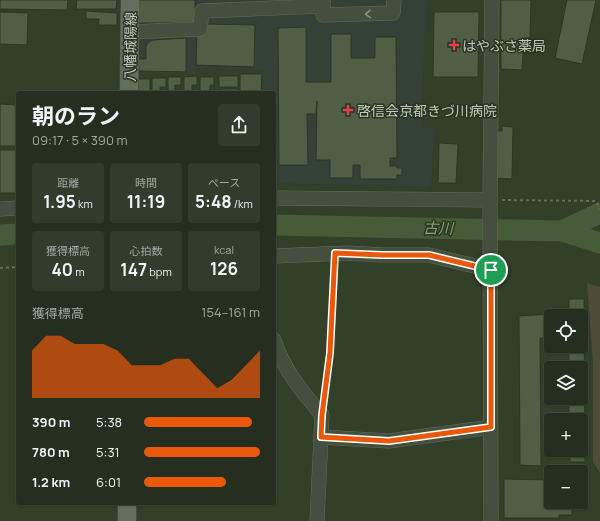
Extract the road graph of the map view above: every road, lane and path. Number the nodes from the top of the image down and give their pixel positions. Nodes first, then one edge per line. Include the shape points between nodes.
1 (130, 0) edge
2 (394, 0) edge
3 (492, 0) edge
4 (323, 3) edge
5 (130, 32) junction
6 (129, 91) edge
7 (276, 198) edge
8 (490, 200) junction
9 (16, 208) edge
10 (0, 209) edge
11 (600, 209) edge
12 (335, 253) junction
13 (276, 256) edge
14 (491, 266) junction
15 (16, 267) edge
16 (0, 268) edge
17 (276, 345) edge
18 (322, 415) junction
19 (491, 427) junction
20 (321, 437) junction
21 (127, 505) edge
22 (127, 521) edge
23 (317, 521) edge
24 (491, 521) edge

1 - 5 main road, 八幡城陽線
2 -> 4 street via 394,13 323,15
3 - 8 street
4 - 5 street via 202,11 200,29
5 - 6 main road, 八幡城陽線
7 - 8 street
8 - 11 path via 596,201
8 - 14 street
9 - 10 street
12 - 13 street
12 - 14 street via 429,255
12 - 18 path via 330,353
14 - 19 street
15 - 16 path
17 - 18 street via 289,372
18 - 20 street
19 - 20 street via 389,441
19 - 24 street
20 - 23 street
21 - 22 main road

